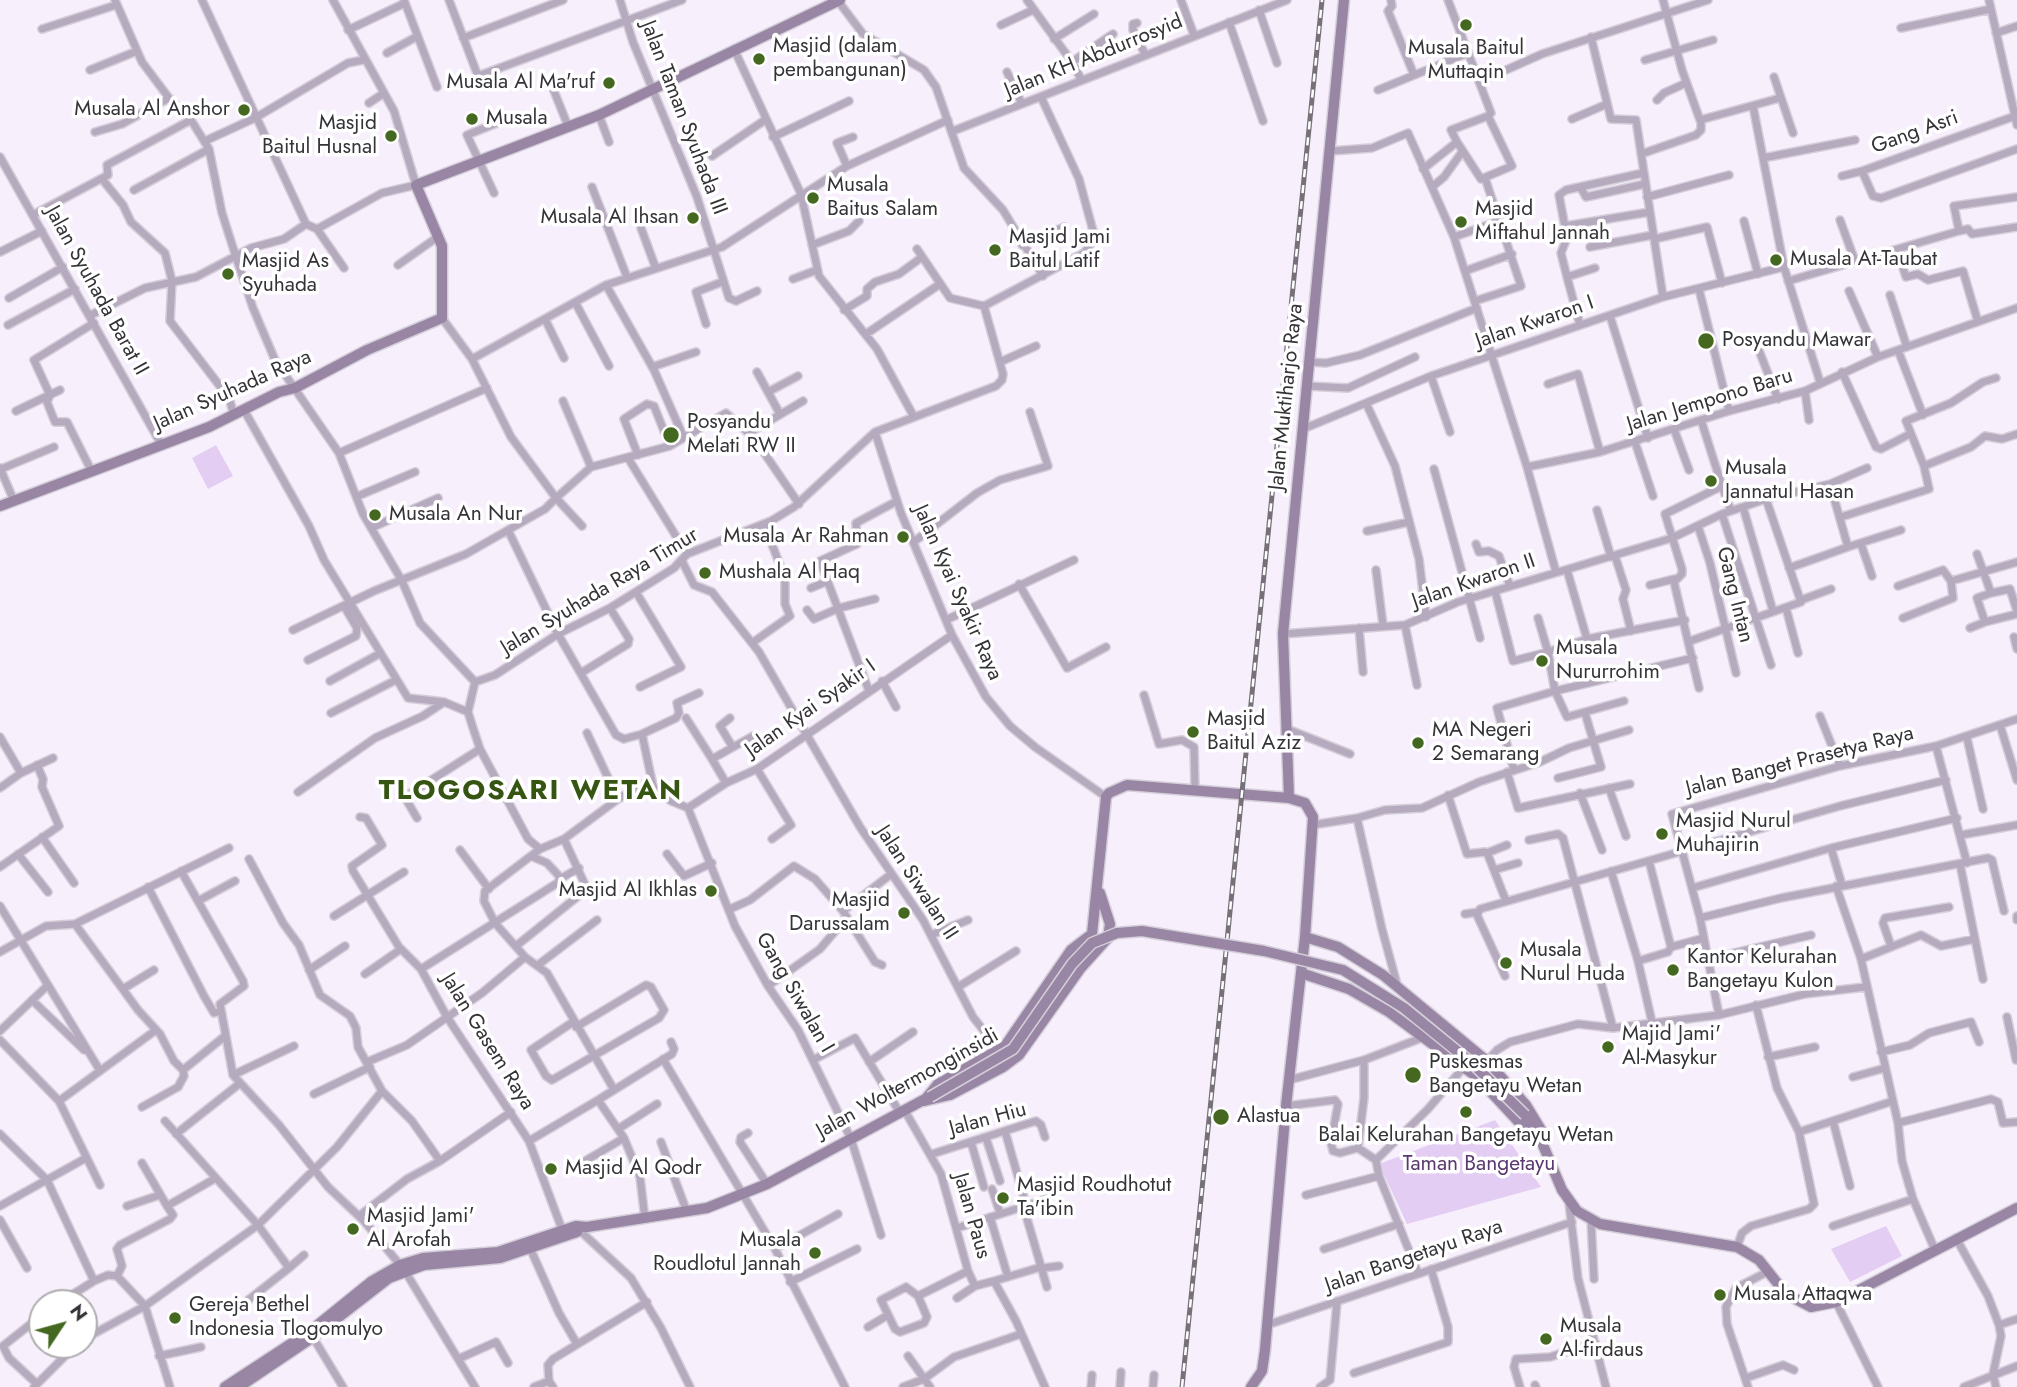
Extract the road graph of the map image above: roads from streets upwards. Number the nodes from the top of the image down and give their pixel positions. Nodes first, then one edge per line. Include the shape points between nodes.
1 (202, 0) edge
2 (333, 0) edge
3 (450, 0) edge
4 (563, 0) edge
5 (620, 0) edge
6 (682, 0) edge
7 (1027, 0) edge
8 (1181, 0) edge
9 (1287, 0) edge
10 (1343, 0) edge
11 (1391, 0) edge
12 (1448, 0) edge
13 (1663, 0) edge
14 (1708, 0) edge
15 (1989, 0) edge
16 (841, 1) edge
17 (404, 2) edge
18 (115, 3) edge
19 (1991, 9) junction
20 (1033, 10) junction
21 (1259, 10) junction
22 (1094, 14) dead end
23 (1667, 14) junction
24 (1229, 22) junction
25 (1137, 23) dead end
26 (628, 24) junction
27 (1001, 24) dead end
28 (2017, 26) edge
29 (1901, 28) dead end
30 (42, 29) dead end
31 (348, 30) junction
32 (1996, 33) junction
33 (1114, 34) dead end
34 (1194, 35) junction
35 (416, 37) junction
36 (1591, 37) junction
37 (463, 38) junction
38 (1054, 39) junction
39 (1713, 40) dead end
40 (734, 50) junction
41 (137, 51) junction
42 (1676, 51) junction
43 (387, 53) dead end
44 (1468, 53) junction
45 (1145, 54) junction
46 (363, 60) junction
47 (1645, 60) dead end
48 (1072, 62) junction
49 (1277, 63) dead end
50 (90, 71) dead end
51 (1007, 72) dead end
52 (1414, 75) junction
53 (1774, 77) dead end
54 (1081, 79) junction
55 (1479, 82) junction
56 (1686, 83) junction
57 (437, 87) dead end
58 (653, 90) junction
59 (1378, 90) dead end
60 (554, 91) dead end
61 (384, 93) junction
62 (1041, 97) junction
63 (169, 98) junction
64 (1780, 98) junction
65 (1657, 100) dead end
66 (849, 101) dead end
67 (369, 103) dead end
68 (1022, 104) junction
69 (1607, 104) junction
70 (2015, 105) edge
71 (1753, 106) junction
72 (599, 115) junction
73 (1488, 116) junction
74 (2015, 116) junction
75 (512, 117) dead end
76 (255, 118) junction
77 (1572, 118) dead end
78 (191, 120) junction
79 (765, 120) junction
80 (948, 120) junction
81 (1264, 121) dead end
82 (1701, 121) junction
83 (2017, 125) edge
84 (568, 126) junction
85 (95, 132) dead end
86 (1793, 133) dead end
87 (953, 134) junction
88 (773, 137) junction
89 (853, 137) dead end
90 (1855, 140) dead end
91 (205, 141) junction
92 (609, 142) dead end
93 (1457, 142) junction
94 (209, 149) junction
95 (2017, 149) edge
96 (1331, 151) junction
97 (1462, 152) junction
98 (1640, 154) junction
99 (712, 156) dead end
100 (0, 157) edge
101 (1763, 158) junction
102 (480, 160) junction
103 (847, 166) junction
104 (1423, 169) junction
105 (1862, 171) junction
106 (1643, 173) junction
107 (1729, 175) dead end
108 (1842, 176) dead end
109 (105, 177) junction
110 (1485, 178) junction
111 (1645, 184) junction
112 (416, 185) junction
113 (592, 187) dead end
114 (1433, 187) junction
115 (1581, 188) junction
116 (134, 190) dead end
117 (494, 193) dead end
118 (801, 194) junction
119 (1647, 197) junction
120 (2017, 197) edge
121 (1650, 212) junction
122 (33, 215) junction
123 (1744, 220) dead end
124 (1840, 220) dead end
125 (859, 221) dead end
126 (1499, 221) junction
127 (306, 224) junction
128 (1565, 226) junction
129 (1064, 227) dead end
130 (2017, 227) edge
131 (641, 228) dead end
132 (317, 229) junction
133 (42, 231) junction
134 (1959, 231) junction
135 (439, 236) junction
136 (1454, 237) junction
137 (1653, 237) junction
138 (812, 245) junction
139 (1022, 245) junction
140 (1590, 247) dead end
141 (711, 248) junction
142 (917, 249) dead end
143 (1897, 250) junction
144 (0, 252) edge
145 (1513, 254) junction
146 (236, 257) junction
147 (922, 257) junction
148 (1855, 261) junction
149 (398, 265) dead end
150 (655, 266) junction
151 (62, 267) junction
152 (1784, 267) junction
153 (344, 268) dead end
154 (1595, 268) dead end
155 (817, 270) junction
156 (1465, 271) junction
157 (1758, 274) junction
158 (1043, 276) junction
159 (628, 277) junction
160 (1567, 277) junction
161 (793, 279) dead end
162 (1788, 281) junction
163 (175, 282) junction
164 (722, 282) junction
165 (1721, 283) junction
166 (940, 284) junction
167 (607, 285) junction
168 (75, 289) junction
169 (1699, 289) junction
170 (757, 291) dead end
171 (1849, 291) dead end
172 (1890, 295) dead end
173 (1663, 297) junction
174 (9, 298) dead end
175 (575, 302) junction
176 (1476, 304) junction
177 (984, 306) junction
178 (2017, 308) edge
179 (844, 310) junction
180 (91, 314) junction
181 (1610, 316) junction
182 (442, 318) junction
183 (546, 321) junction
184 (1978, 322) junction
185 (94, 323) junction
186 (706, 324) dead end
187 (8, 325) dead end
188 (1580, 325) junction
189 (866, 334) junction
190 (1036, 346) dead end
191 (1907, 347) junction
192 (1758, 348) dead end
193 (1898, 350) junction
194 (696, 352) dead end
195 (1492, 356) junction
196 (1415, 357) dead end
197 (1878, 357) junction
198 (564, 358) dead end
199 (472, 359) junction
200 (1000, 362) junction
201 (1310, 362) junction
202 (609, 366) dead end
203 (652, 367) junction
204 (757, 372) dead end
205 (1842, 372) junction
206 (798, 376) dead end
207 (1431, 376) junction
208 (1996, 378) dead end
209 (1820, 382) junction
210 (1548, 384) dead end
211 (1307, 386) junction
212 (295, 388) junction
213 (487, 388) junction
214 (60, 390) dead end
215 (1805, 391) junction
216 (768, 392) junction
217 (50, 395) junction
218 (1778, 399) junction
219 (563, 401) dead end
220 (803, 401) dead end
221 (1366, 403) junction
222 (16, 411) dead end
223 (1730, 411) junction
224 (239, 412) junction
225 (1030, 412) dead end
226 (780, 414) junction
227 (1923, 415) junction
228 (915, 417) junction
229 (1701, 420) junction
230 (1809, 420) dead end
231 (1303, 429) junction
232 (1674, 429) junction
233 (875, 432) junction
234 (1451, 432) dead end
235 (749, 433) junction
236 (1910, 434) junction
237 (2017, 434) edge
238 (684, 438) junction
239 (1648, 438) junction
240 (1635, 442) junction
241 (161, 444) junction
242 (670, 446) junction
243 (54, 447) dead end
244 (1600, 452) junction
245 (339, 453) junction
246 (638, 455) junction
247 (628, 458) junction
248 (1924, 466) junction
249 (591, 467) junction
250 (1527, 467) junction
251 (0, 468) edge
252 (1867, 468) dead end
253 (1434, 470) dead end
254 (1689, 470) dead end
255 (92, 472) junction
256 (415, 472) dead end
257 (1830, 484) junction
258 (1722, 486) junction
259 (358, 496) junction
260 (1653, 496) dead end
261 (438, 498) dead end
262 (556, 498) junction
263 (1766, 499) junction
264 (14, 501) junction
265 (897, 501) junction
266 (799, 504) junction
267 (0, 506) edge
268 (1743, 507) junction
269 (1597, 510) dead end
270 (1726, 513) junction
271 (1841, 517) junction
272 (1409, 522) junction
273 (764, 524) junction
274 (582, 526) dead end
275 (1698, 526) junction
276 (371, 528) junction
277 (508, 530) junction
278 (1901, 530) dead end
279 (1367, 531) dead end
280 (1672, 538) junction
281 (915, 541) junction
282 (1476, 544) dead end
283 (1861, 544) junction
284 (1848, 547) junction
285 (687, 554) junction
286 (1977, 554) dead end
287 (1613, 557) junction
288 (1074, 560) dead end
289 (682, 561) junction
290 (2017, 562) edge
291 (1789, 568) junction
292 (1376, 569) dead end
293 (1567, 570) junction
294 (1983, 571) junction
295 (1556, 572) junction
296 (1872, 576) dead end
297 (1674, 579) junction
298 (402, 581) junction
299 (828, 581) junction
300 (1951, 581) junction
301 (1019, 584) junction
302 (1650, 585) dead end
303 (1510, 586) junction
304 (1898, 586) dead end
305 (811, 588) dead end
306 (1831, 589) dead end
307 (1495, 591) junction
308 (636, 592) junction
309 (1991, 593) junction
310 (875, 599) dead end
311 (1469, 600) junction
312 (1801, 600) junction
313 (348, 604) junction
314 (1786, 607) junction
315 (610, 608) junction
316 (839, 608) junction
317 (807, 610) dead end
318 (1773, 611) junction
319 (2017, 612) edge
320 (1426, 617) junction
321 (1538, 618) dead end
322 (1754, 618) junction
323 (1903, 618) dead end
324 (946, 620) junction
325 (1685, 620) junction
326 (1985, 622) junction
327 (1383, 625) junction
328 (1405, 625) junction
329 (1359, 628) junction
330 (1970, 628) dead end
331 (293, 630) dead end
332 (1725, 630) junction
333 (1631, 631) junction
334 (558, 634) junction
335 (1283, 634) junction
336 (952, 635) junction
337 (2014, 637) dead end
338 (1480, 638) dead end
339 (1587, 639) junction
340 (1690, 640) junction
341 (752, 643) junction
342 (1106, 647) dead end
343 (2017, 649) edge
344 (1548, 652) junction
345 (1798, 653) dead end
346 (379, 654) junction
347 (1693, 658) junction
348 (308, 660) dead end
349 (1770, 665) dead end
350 (1363, 672) dead end
351 (581, 673) junction
352 (1736, 673) dead end
353 (330, 681) dead end
354 (393, 681) junction
355 (882, 681) junction
356 (475, 682) junction
357 (1416, 685) dead end
358 (640, 687) dead end
359 (1699, 688) dead end
360 (869, 691) junction
361 (1555, 691) junction
362 (699, 693) dead end
363 (1144, 695) dead end
364 (1624, 701) dead end
365 (439, 706) junction
366 (896, 706) dead end
367 (468, 712) junction
368 (331, 713) dead end
369 (1585, 713) junction
370 (1820, 716) dead end
371 (687, 718) dead end
372 (730, 718) dead end
373 (2017, 719) edge
374 (2000, 725) junction
375 (1287, 729) junction
376 (1629, 730) dead end
377 (587, 733) dead end
378 (808, 733) junction
379 (642, 734) junction
380 (752, 736) dead end
381 (0, 737) edge
382 (1967, 738) junction
383 (1593, 741) junction
384 (732, 746) junction
385 (1936, 746) junction
386 (480, 749) junction
387 (1350, 754) dead end
388 (53, 758) dead end
389 (712, 760) junction
390 (37, 765) junction
391 (1840, 766) junction
392 (757, 769) junction
393 (1510, 771) junction
394 (21, 773) junction
395 (1558, 778) dead end
396 (1946, 779) junction
397 (2017, 780) edge
398 (726, 783) junction
399 (1630, 784) dead end
400 (653, 786) junction
401 (0, 788) edge
402 (1609, 788) junction
403 (1195, 789) junction
404 (298, 792) dead end
405 (1580, 793) junction
406 (1448, 795) junction
407 (1106, 797) junction
408 (1289, 798) junction
409 (618, 799) junction
410 (688, 808) junction
411 (1983, 809) dead end
412 (360, 817) dead end
413 (417, 818) dead end
414 (1357, 818) junction
415 (1956, 818) junction
416 (1312, 825) junction
417 (2017, 825) edge
418 (1961, 835) junction
419 (1626, 836) dead end
420 (42, 837) junction
421 (564, 839) junction
422 (772, 839) dead end
423 (1529, 840) dead end
424 (1507, 845) dead end
425 (229, 848) dead end
426 (1831, 848) junction
427 (460, 850) dead end
428 (1602, 850) dead end
429 (1683, 852) junction
430 (537, 853) junction
431 (1487, 853) junction
432 (18, 854) junction
433 (667, 854) dead end
434 (249, 859) dead end
435 (1649, 861) junction
436 (712, 863) junction
437 (1518, 863) dead end
438 (1963, 863) junction
439 (0, 867) edge
440 (579, 868) junction
441 (1494, 870) junction
442 (1611, 870) junction
443 (181, 871) junction
444 (404, 872) dead end
445 (890, 875) junction
446 (560, 879) junction
447 (235, 881) dead end
448 (74, 883) dead end
449 (1577, 883) junction
450 (1839, 886) junction
451 (148, 887) junction
452 (489, 888) junction
453 (1692, 888) junction
454 (1098, 889) junction
455 (48, 892) dead end
456 (369, 895) junction
457 (198, 901) junction
458 (1506, 901) junction
459 (0, 906) edge
460 (1949, 907) dead end
461 (730, 909) junction
462 (2004, 911) dead end
463 (1478, 912) junction
464 (845, 914) junction
465 (1465, 914) dead end
466 (334, 916) dead end
467 (1700, 918) junction
468 (597, 920) dead end
469 (968, 920) dead end
470 (495, 923) junction
471 (75, 924) junction
472 (1110, 924) junction
473 (1092, 934) junction
474 (931, 935) junction
475 (1811, 935) dead end
476 (1305, 937) junction
477 (20, 938) junction
478 (1704, 938) junction
479 (1975, 939) junction
480 (345, 946) dead end
481 (516, 946) junction
482 (1891, 946) junction
483 (1671, 947) junction
484 (401, 949) junction
485 (1016, 951) dead end
486 (0, 953) edge
487 (526, 957) junction
488 (1708, 959) junction
489 (1861, 959) junction
490 (1638, 961) junction
491 (538, 965) junction
492 (882, 965) dead end
493 (154, 970) dead end
494 (309, 970) junction
495 (421, 970) junction
496 (1301, 973) junction
497 (365, 974) dead end
498 (1504, 976) dead end
499 (1983, 979) dead end
500 (48, 985) junction
501 (768, 986) junction
502 (958, 987) junction
503 (1865, 987) junction
504 (1398, 988) junction
505 (123, 989) junction
506 (32, 1000) junction
507 (1756, 1005) junction
508 (221, 1011) junction
509 (1719, 1015) junction
510 (447, 1017) junction
511 (2007, 1017) dead end
512 (1652, 1022) junction
513 (575, 1024) junction
514 (1613, 1028) junction
515 (156, 1030) junction
516 (2014, 1030) edge
517 (0, 1031) edge
518 (913, 1032) dead end
519 (225, 1036) junction
520 (1424, 1037) junction
521 (0, 1040) edge
522 (671, 1042) dead end
523 (1979, 1042) dead end
524 (294, 1046) dead end
525 (1815, 1047) dead end
526 (999, 1050) junction
527 (1881, 1052) junction
528 (90, 1054) junction
529 (596, 1056) junction
530 (1768, 1057) junction
531 (663, 1059) junction
532 (813, 1059) junction
533 (1364, 1060) junction
534 (2016, 1060) edge
535 (1487, 1061) junction
536 (869, 1062) junction
537 (368, 1064) junction
538 (1464, 1067) junction
539 (1885, 1068) junction
540 (99, 1069) junction
541 (183, 1070) junction
542 (233, 1075) junction
543 (1853, 1077) dead end
544 (1289, 1080) junction
545 (239, 1084) junction
546 (613, 1088) junction
547 (382, 1091) junction
548 (314, 1094) dead end
549 (927, 1099) junction
550 (598, 1100) junction
551 (60, 1101) junction
552 (1893, 1101) junction
553 (657, 1104) dead end
554 (1286, 1106) junction
555 (142, 1107) dead end
556 (511, 1112) junction
557 (903, 1112) junction
558 (165, 1121) dead end
559 (1833, 1121) junction
560 (2017, 1122) edge
561 (1898, 1123) junction
562 (618, 1129) junction
563 (1005, 1131) junction
564 (1799, 1132) junction
565 (748, 1133) dead end
566 (0, 1134) edge
567 (176, 1134) junction
568 (1045, 1137) dead end
569 (624, 1138) junction
570 (986, 1138) junction
571 (851, 1139) junction
572 (529, 1141) junction
573 (662, 1142) dead end
574 (971, 1142) junction
575 (1358, 1148) junction
576 (932, 1154) junction
577 (86, 1158) junction
578 (1550, 1159) junction
579 (1376, 1160) junction
580 (440, 1161) junction
581 (584, 1161) dead end
582 (142, 1163) dead end
583 (312, 1170) junction
584 (1379, 1176) junction
585 (216, 1178) junction
586 (47, 1180) junction
587 (1000, 1181) dead end
588 (767, 1184) junction
589 (100, 1185) dead end
590 (1850, 1186) dead end
591 (160, 1195) junction
592 (743, 1195) junction
593 (1306, 1195) dead end
594 (1047, 1199) dead end
595 (1913, 1199) junction
596 (1569, 1201) junction
597 (1023, 1202) junction
598 (0, 1206) edge
599 (127, 1206) dead end
600 (167, 1206) junction
601 (2017, 1208) edge
602 (687, 1212) junction
603 (1000, 1213) junction
604 (838, 1214) dead end
605 (359, 1216) junction
606 (990, 1217) junction
607 (645, 1219) junction
608 (0, 1220) edge
609 (1591, 1220) junction
610 (1572, 1222) junction
611 (1399, 1224) junction
612 (258, 1225) junction
613 (1833, 1226) dead end
614 (581, 1228) junction
615 (957, 1228) junction
616 (564, 1233) junction
617 (881, 1235) dead end
618 (1956, 1238) junction
619 (1737, 1247) junction
620 (530, 1248) junction
621 (775, 1248) junction
622 (856, 1249) dead end
623 (1324, 1249) dead end
624 (1936, 1250) junction
625 (304, 1255) dead end
626 (1059, 1266) dead end
627 (1041, 1267) junction
628 (27, 1268) dead end
629 (289, 1268) junction
630 (403, 1268) junction
631 (1431, 1269) junction
632 (968, 1271) junction
633 (1769, 1271) junction
634 (1418, 1273) junction
635 (117, 1276) junction
636 (1007, 1277) junction
637 (1594, 1279) dead end
638 (94, 1281) junction
639 (994, 1281) junction
640 (790, 1282) junction
641 (975, 1286) junction
642 (1047, 1287) dead end
643 (81, 1289) edge
644 (918, 1296) junction
645 (957, 1298) dead end
646 (247, 1301) dead end
647 (647, 1302) junction
648 (1337, 1302) junction
649 (1836, 1302) junction
650 (145, 1306) junction
651 (888, 1315) junction
652 (2017, 1319) edge
653 (1267, 1325) junction
654 (1999, 1325) junction
655 (28, 1326) edge
656 (869, 1327) dead end
657 (98, 1331) edge
658 (311, 1334) junction
659 (1021, 1335) junction
660 (1595, 1342) junction
661 (577, 1344) junction
662 (201, 1347) dead end
663 (159, 1356) junction
664 (908, 1356) dead end
665 (62, 1359) edge
666 (458, 1359) junction
667 (508, 1363) dead end
668 (2017, 1366) edge
669 (1794, 1370) dead end
670 (1121, 1372) dead end
671 (1354, 1373) dead end
672 (1993, 1374) junction
673 (1092, 1375) dead end
674 (1154, 1375) dead end
675 (924, 1378) junction
676 (1746, 1378) junction
677 (551, 1384) edge
678 (1256, 1385) edge
679 (35, 1386) edge
680 (687, 1386) edge
681 (170, 1387) edge
682 (225, 1387) edge
683 (239, 1387) edge
684 (343, 1387) edge
685 (475, 1387) edge
686 (534, 1387) edge
687 (845, 1387) edge
688 (903, 1387) edge
689 (930, 1387) edge
690 (1045, 1387) edge
691 (1091, 1387) edge
692 (1120, 1387) edge
693 (1153, 1387) edge
694 (1320, 1387) edge
695 (1520, 1387) edge
696 (1606, 1387) edge
697 (1748, 1387) edge
698 (1878, 1387) edge
699 (1964, 1387) edge
700 (1996, 1387) edge

1 - 76 street
2 - 31 street
3 - 37 street
4 - 37 street
5 - 26 street, Jalan Taman Syuhada III
6 - 26 street
7 - 20 street
8 - 34 street
9 - 21 street, Jalan KH Abdurrosyid
10 - 96 street, Jalan Muktiharjo Raya
11 - 52 street via 1388,11
12 - 44 street
13 - 23 street
14 - 23 street
15 - 19 street
16 - 40 street
16 - 80 street via 863,34 924,70
17 - 31 street
17 - 35 street
18 - 30 street
18 - 41 street
19 - 29 street
19 - 32 street
20 - 27 street
20 - 38 street
21 - 24 street, Jalan KH Abdurrosyid
21 - 49 street
22 - 38 street
23 - 36 street
23 - 42 street
24 - 34 street, Jalan KH Abdurrosyid
24 - 81 street
25 - 45 street via 1133,30
26 - 37 street via 478,76
26 - 58 street, Jalan Taman Syuhada III
28 - 32 street
31 - 46 street
32 - 70 street
33 - 48 street
34 - 45 street, Jalan KH Abdurrosyid
35 - 43 street
35 - 57 street
36 - 55 street
36 - 69 street
38 - 48 street
39 - 42 street
40 - 58 street
40 - 79 street
41 - 50 street
41 - 63 street
42 - 47 street
42 - 56 street
44 - 52 street
44 - 55 street
45 - 54 street, Jalan KH Abdurrosyid
46 - 61 street
46 - 76 street via 318,79
48 - 54 street
51 - 68 street
52 - 59 street
53 - 64 street
54 - 62 street, Jalan KH Abdurrosyid
55 - 73 street via 1491,113
56 - 65 street
56 - 82 street
58 - 72 street
58 - 141 street, Jalan Taman Syuhada III via 697,197
60 - 84 street
61 - 67 street
61 - 112 street via 406,144
62 - 68 street, Jalan KH Abdurrosyid
62 - 158 street via 1079,179 1096,238 1084,253
63 - 78 street
63 - 85 street via 122,124
64 - 71 street
64 - 86 street
66 - 88 street
68 - 87 street, Jalan KH Abdurrosyid
69 - 77 street
69 - 98 street via 1613,121 1636,120
70 - 74 street
71 - 82 street
71 - 101 street
72 - 84 street
72 - 92 street
73 - 93 street via 1451,130
73 - 110 street via 1511,166
74 - 83 street
74 - 105 street, Gang Asri
75 - 102 street via 467,135
76 - 91 street
76 - 127 street
78 - 91 street
78 - 109 street via 107,165
79 - 88 street
79 - 99 street
80 - 87 street
80 - 103 street
82 - 98 street via 1696,135
84 - 102 street
87 - 139 street via 964,168 1003,210
88 - 118 street
89 - 103 street via 837,143
90 - 101 street
91 - 94 street
93 - 97 street
93 - 104 street
94 - 116 street
94 - 146 street
95 - 105 street, Gang Asri via 1881,198 1871,193
96 - 104 street via 1372,148 1407,133
96 - 201 street, Jalan Muktiharjo Raya
97 - 110 street via 1481,180
97 - 114 street
98 - 106 street
100 - 122 street, Jalan Syuhada Barat II
101 - 152 street
102 - 112 street
102 - 117 street
103 - 118 street
104 - 114 street
105 - 108 street
106 - 111 street
106 - 115 street
107 - 119 street
109 - 122 street
109 - 163 street via 131,222 165,253
110 - 126 street
111 - 115 street via 1586,197
111 - 119 street
112 - 132 street via 383,193
112 - 135 street
113 - 159 street
114 - 136 street
115 - 128 street via 1566,190 1558,198
118 - 138 street
118 - 141 street via 722,247
119 - 121 street
120 - 134 street via 1954,206
121 - 128 street
121 - 137 street
122 - 133 street, Jalan Syuhada Barat II
123 - 157 street
124 - 148 street
125 - 138 street via 849,231
126 - 136 street
126 - 145 street
127 - 132 street
127 - 146 street via 284,239
128 - 160 street via 1567,240 1561,253
129 - 139 street
130 - 134 street via 1972,234 1968,229
131 - 150 street
132 - 153 street
133 - 144 street
133 - 151 street, Jalan Syuhada Barat II
134 - 143 street
135 - 149 street
135 - 182 street
136 - 156 street
137 - 140 street
137 - 165 street via 1707,227
137 - 173 street
138 - 155 street
139 - 158 street
141 - 150 street
141 - 164 street, Jalan Taman Syuhada III
142 - 147 street
143 - 148 street
143 - 184 street via 1906,277 1918,274 1928,280 1963,271
145 - 156 street
145 - 176 street via 1521,287
146 - 163 street via 202,275
146 - 212 street via 275,360
147 - 166 street
147 - 179 street via 900,274 875,282 867,296
148 - 162 street
150 - 159 street
151 - 168 street, Jalan Syuhada Barat II
151 - 174 street
152 - 157 street, Jalan Kwaron I
152 - 162 street
154 - 160 street
155 - 161 street
155 - 179 street
156 - 176 street
157 - 165 street, Jalan Kwaron I
158 - 177 street
159 - 167 street
160 - 188 street
162 - 209 street
163 - 180 street via 124,297
163 - 224 street via 170,321
164 - 170 street via 733,302
164 - 186 street via 696,292
165 - 169 street, Jalan Kwaron I
166 - 177 street via 954,301
166 - 189 street
167 - 175 street
167 - 203 street
168 - 180 street, Jalan Syuhada Barat II
168 - 187 street
169 - 173 street, Jalan Kwaron I
169 - 223 street
171 - 197 street
172 - 191 street
173 - 181 street, Jalan Kwaron I
175 - 183 street
175 - 202 street
176 - 195 street
176 - 201 street via 1360,355
177 - 200 street
178 - 184 street, Jalan Jempono Baru
179 - 189 street
180 - 185 street, Jalan Syuhada Barat II
181 - 188 street, Jalan Kwaron I
181 - 239 street
182 - 199 street
182 - 212 street, Jalan Syuhada Raya
183 - 198 street
183 - 199 street
184 - 191 street, Jalan Jempono Baru
185 - 217 street via 35,358
185 - 241 street, Jalan Syuhada Barat II
188 - 195 street, Jalan Kwaron I
189 - 228 street
190 - 200 street
191 - 193 street, Jalan Jempono Baru
192 - 218 street
193 - 197 street, Jalan Jempono Baru
193 - 227 street
194 - 203 street
195 - 207 street, Jalan Kwaron I
195 - 250 street
196 - 211 street via 1348,387
197 - 205 street, Jalan Jempono Baru
199 - 213 street
200 - 228 street via 1003,378 996,386
201 - 211 street, Jalan Muktiharjo Raya
203 - 238 street
204 - 216 street
205 - 209 street, Jalan Jempono Baru
205 - 236 street via 1876,447 1881,449
206 - 216 street
207 - 221 street, Jalan Kwaron I
207 - 234 street
208 - 227 street
209 - 215 street, Jalan Jempono Baru
210 - 244 street via 1578,374
211 - 231 street, Jalan Muktiharjo Raya
212 - 224 street, Jalan Syuhada Raya
212 - 245 street
213 - 245 street
213 - 262 street via 511,437
214 - 217 street
215 - 218 street, Jalan Jempono Baru
215 - 230 street
216 - 226 street
217 - 222 street
217 - 255 street via 47,402 55,422 68,423
218 - 223 street, Jalan Jempono Baru
219 - 249 street
220 - 226 street
221 - 231 street, Jalan Kwaron I
221 - 272 street via 1395,466
223 - 229 street, Jalan Jempono Baru
224 - 241 street, Jalan Syuhada Raya
224 - 313 street via 309,526
225 - 281 street via 1048,466 1000,480
226 - 235 street
227 - 236 street via 1906,421
228 - 233 street
229 - 232 street, Jalan Jempono Baru
229 - 258 street
231 - 335 street, Jalan Muktiharjo Raya
232 - 239 street, Jalan Jempono Baru
232 - 254 street
233 - 265 street, Jalan Kyai Syakir Raya
233 - 266 street, Jalan Syuhada Raya Timur
235 - 238 street via 726,413
235 - 266 street
236 - 248 street
237 - 248 street via 2000,439 1985,436 1971,447
238 - 242 street
239 - 240 street, Jalan Jempono Baru
240 - 244 street, Jalan Jempono Baru
240 - 260 street
241 - 255 street, Jalan Syuhada Raya
242 - 246 street
242 - 246 street via 654,406 648,404 624,419
243 - 251 street
244 - 250 street, Jalan Jempono Baru
245 - 259 street
246 - 247 street
247 - 249 street
247 - 285 street
248 - 271 street via 1929,489
249 - 262 street
250 - 295 street
251 - 264 street
252 - 257 street, Jalan Kwaron II
253 - 311 street
255 - 264 street, Jalan Syuhada Raya
256 - 259 street
257 - 263 street, Jalan Kwaron II
257 - 271 street
258 - 270 street
258 - 280 street via 1666,513
259 - 276 street
261 - 276 street
262 - 274 street
262 - 277 street
263 - 268 street, Jalan Kwaron II
263 - 291 street
264 - 267 street, Jalan Syuhada Raya
265 - 281 street, Jalan Kyai Syakir Raya
265 - 299 street via 857,522 857,544 822,558
266 - 273 street, Jalan Syuhada Raya Timur
268 - 270 street, Jalan Kwaron II
268 - 318 street
269 - 287 street
270 - 275 street, Jalan Kwaron II
270 - 322 street
271 - 284 street
272 - 279 street
272 - 320 street
273 - 285 street, Jalan Syuhada Raya Timur
273 - 341 street via 785,578 790,616
275 - 280 street, Jalan Kwaron II
275 - 332 street, Gang Intan
276 - 298 street
277 - 298 street
277 - 334 street
278 - 283 street
280 - 287 street, Jalan Kwaron II
280 - 297 street via 1682,572
281 - 324 street, Jalan Kyai Syakir Raya
282 - 303 street via 1479,552 1499,556
283 - 284 street
283 - 296 street
284 - 291 street
285 - 289 street, Jalan Syuhada Raya Timur
286 - 294 street
287 - 293 street, Jalan Kwaron II
287 - 333 street via 1626,590 1623,599
288 - 301 street
289 - 308 street, Jalan Syuhada Raya Timur
289 - 341 street, Jalan Siwalan II via 694,585 712,592
290 - 294 street
291 - 312 street
292 - 327 street
293 - 295 street, Jalan Kwaron II
293 - 339 street
294 - 300 street
294 - 309 street
295 - 303 street, Jalan Kwaron II
297 - 302 street
297 - 325 street
298 - 313 street
298 - 356 street via 420,623
299 - 305 street
299 - 316 street
300 - 304 street via 1943,570
300 - 323 street via 1953,598
301 - 324 street
301 - 342 street via 1067,668
303 - 307 street, Jalan Kwaron II
306 - 312 street
307 - 311 street, Jalan Kwaron II
307 - 344 street via 1513,661
308 - 315 street, Jalan Syuhada Raya Timur
308 - 358 street via 681,664
309 - 319 street via 2010,589
309 - 326 street via 1977,598
310 - 316 street
311 - 320 street, Jalan Kwaron II
311 - 338 street
312 - 314 street
313 - 331 street
313 - 346 street
313 - 348 street via 356,635
314 - 318 street
314 - 345 street
315 - 334 street, Jalan Syuhada Raya Timur
315 - 351 street via 628,644
316 - 317 street via 815,619
316 - 360 street
318 - 322 street
319 - 326 street
320 - 328 street, Jalan Kwaron II
321 - 344 street
322 - 332 street
322 - 349 street
324 - 336 street, Jalan Kyai Syakir Raya
325 - 333 street
325 - 340 street
326 - 330 street
327 - 328 street, Jalan Kwaron II
327 - 329 street, Jalan Kwaron II
328 - 357 street
329 - 335 street, Jalan Kwaron II
329 - 350 street
332 - 340 street
332 - 352 street, Gang Intan
333 - 339 street
334 - 351 street
334 - 356 street, Jalan Syuhada Raya Timur via 503,671
335 - 375 street, Jalan Muktiharjo Raya
336 - 355 street, Jalan Kyai Syakir I
336 - 407 street, Jalan Kyai Syakir Raya via 986,697 1010,726
337 - 343 street
339 - 344 street
340 - 347 street
341 - 378 street, Jalan Siwalan II
344 - 361 street
346 - 353 street
346 - 354 street
347 - 359 street
347 - 361 street
351 - 379 street via 620,739
354 - 365 street via 408,698
354 - 368 street
355 - 360 street, Jalan Kyai Syakir I
355 - 366 street
356 - 367 street
360 - 378 street, Jalan Kyai Syakir I
361 - 369 street via 1567,717
361 - 393 street via 1497,709
362 - 379 street via 677,703 677,717
363 - 403 street via 1160,744 1182,740 1194,747
364 - 369 street
365 - 367 street
365 - 404 street via 375,738
367 - 386 street
369 - 383 street
370 - 391 street
371 - 389 street
372 - 384 street via 720,730
373 - 374 street, Jalan Banget Prasetya Raya
374 - 382 street, Jalan Banget Prasetya Raya
374 - 397 street
375 - 387 street
375 - 408 street, Jalan Muktiharjo Raya
376 - 383 street
377 - 409 street
378 - 392 street, Jalan Kyai Syakir I
378 - 445 street, Jalan Siwalan II
379 - 400 street
380 - 384 street
381 - 394 street
382 - 385 street, Jalan Banget Prasetya Raya
382 - 411 street
383 - 393 street
383 - 395 street via 1601,767
384 - 389 street
385 - 391 street, Jalan Banget Prasetya Raya
385 - 396 street
386 - 413 street via 411,793 407,801
386 - 430 street
388 - 390 street
389 - 398 street
390 - 394 street
390 - 420 street via 60,823
391 - 429 street, Jalan Banget Prasetya Raya via 1672,814
392 - 398 street, Jalan Kyai Syakir I
392 - 422 street via 791,825
393 - 405 street via 1518,808
393 - 406 street
394 - 401 street
396 - 415 street
396 - 429 street
398 - 410 street, Jalan Kyai Syakir I
399 - 402 street
400 - 409 street via 643,784
400 - 410 street
402 - 405 street
402 - 419 street
403 - 407 street via 1127,785
403 - 408 street
405 - 428 street
406 - 414 street via 1422,808 1385,810
406 - 431 street via 1467,854
407 - 454 street
408 - 416 street via 1310,808
409 - 421 street
410 - 436 street, Gang Siwalan I
412 - 456 street, Jalan Gasem Raya via 366,818 382,845 352,866
414 - 416 street
414 - 504 street
415 - 418 street
415 - 426 street
416 - 476 street
417 - 418 street
418 - 438 street
420 - 432 street
420 - 448 street
421 - 430 street
421 - 440 street
423 - 449 street via 1560,835
424 - 431 street
425 - 443 street
426 - 450 street
426 - 453 street
427 - 452 street
429 - 435 street
429 - 453 street
430 - 446 street
430 - 452 street
431 - 441 street
432 - 439 street
432 - 455 street
433 - 436 street via 684,876
434 - 494 street
435 - 442 street
435 - 483 street
436 - 461 street, Gang Siwalan I
437 - 441 street
438 - 450 street
438 - 462 street via 1992,860
438 - 479 street
440 - 446 street
440 - 481 street via 587,882 584,893
441 - 458 street
442 - 449 street
442 - 490 street
443 - 451 street
443 - 457 street
444 - 456 street
445 - 464 street
445 - 474 street, Jalan Siwalan II
446 - 470 street
447 - 457 street
449 - 458 street
449 - 514 street
450 - 467 street
450 - 489 street
451 - 471 street
451 - 508 street via 214,1013
452 - 470 street via 483,897
453 - 467 street
454 - 472 street
454 - 473 street
456 - 466 street
456 - 484 street, Jalan Gasem Raya
457 - 508 street via 243,981 244,986 221,1001
458 - 463 street
459 - 477 street
460 - 482 street via 1885,918
461 - 464 street via 750,900 794,866 816,879
461 - 501 street, Gang Siwalan I
463 - 465 street
463 - 498 street
464 - 492 street via 874,962
464 - 501 street via 820,949
467 - 478 street
468 - 491 street
469 - 474 street
470 - 481 street
470 - 495 street
471 - 477 street via 46,926
471 - 505 street
472 - 473 street
472 - 549 street via 1106,941 1012,1061 950,1095
473 - 526 street via 1071,950 1018,1030
474 - 502 street, Jalan Siwalan II
475 - 488 street
476 - 496 street
476 - 504 street via 1360,959
477 - 486 street
477 - 500 street
478 - 483 street
478 - 488 street
479 - 482 street via 1941,947 1921,935
479 - 499 street
480 - 494 street
481 - 487 street
482 - 489 street
483 - 490 street
484 - 495 street, Jalan Gasem Raya
484 - 497 street
485 - 502 street
487 - 491 street
487 - 510 street
488 - 509 street
489 - 503 street
490 - 512 street
491 - 513 street via 554,983
493 - 505 street
494 - 537 street via 320,995 350,1016
495 - 510 street, Jalan Gasem Raya
496 - 520 street via 1370,1000
496 - 544 street
500 - 506 street
500 - 528 street
501 - 532 street, Gang Siwalan I
502 - 526 street, Jalan Siwalan II via 973,1017
503 - 507 street
503 - 527 street
504 - 535 street
505 - 515 street
506 - 517 street
506 - 528 street
507 - 509 street
507 - 530 street
508 - 519 street
509 - 512 street
510 - 537 street
510 - 556 street, Jalan Gasem Raya
511 - 516 street
512 - 514 street
513 - 529 street
513 - 529 street via 533,1047 546,1076 555,1080
513 - 529 street via 641,986 651,987 664,1010 662,1016
514 - 535 street via 1578,1024 1531,1035 1504,1045
515 - 540 street
515 - 541 street
516 - 534 street
518 - 536 street
519 - 541 street
519 - 542 street
520 - 533 street
520 - 538 street
521 - 551 street
522 - 531 street via 674,1051
523 - 527 street via 1971,1022
524 - 542 street
525 - 530 street
526 - 549 street via 938,1084
527 - 539 street
528 - 540 street
529 - 546 street
530 - 564 street via 1777,1088
531 - 546 street
531 - 592 street
532 - 536 street, Jalan Paus via 852,1038
532 - 571 street, Gang Siwalan I
533 - 544 street
533 - 575 street
535 - 578 street via 1536,1117
536 - 557 street, Jalan Paus
537 - 547 street
537 - 548 street
538 - 578 street via 1504,1103
538 - 579 street
539 - 543 street
539 - 552 street
540 - 551 street
541 - 555 street via 178,1087
542 - 545 street
544 - 554 street
545 - 567 street
545 - 583 street via 279,1125
546 - 550 street
547 - 580 street via 412,1121
547 - 583 street
549 - 557 street, Jalan Woltermonginsidi
549 - 578 street, Jalan Woltermonginsidi, bridge via 1013,1049 1080,954 1102,937 1142,931 1318,962 1362,979 1473,1064 1525,1115
550 - 562 street
550 - 572 street
551 - 577 street
552 - 559 street
552 - 561 street
553 - 562 street
554 - 575 street via 1335,1100 1333,1151
554 - 653 street
556 - 572 street, Jalan Gasem Raya
556 - 580 street
557 - 571 street, Jalan Woltermonginsidi
557 - 576 street, Jalan Paus
558 - 567 street
559 - 564 street
559 - 590 street
560 - 561 street via 2003,1123 1998,1102 1991,1099
561 - 595 street
562 - 569 street
563 - 568 street, Jalan Hiu via 1037,1121
563 - 570 street, Jalan Hiu
563 - 597 street
564 - 619 street via 1814,1206 1751,1226 1742,1233
565 - 588 street via 740,1142
566 - 586 street
567 - 585 street
569 - 581 street
569 - 607 street via 640,1177
570 - 574 street, Jalan Hiu
570 - 587 street
571 - 588 street, Jalan Woltermonginsidi
571 - 617 street, Gang Siwalan I
572 - 616 street, Jalan Gasem Raya
573 - 602 street
574 - 576 street, Jalan Hiu
574 - 603 street
575 - 579 street
576 - 615 street, Jalan Paus
577 - 586 street
577 - 589 street
578 - 596 street
579 - 584 street
580 - 605 street
582 - 591 street
583 - 605 street
583 - 612 street
584 - 593 street
584 - 611 street
585 - 600 street
585 - 612 street
586 - 598 street
586 - 638 street
588 - 592 street, Jalan Woltermonginsidi
591 - 599 street
591 - 600 street
592 - 602 street, Jalan Woltermonginsidi
592 - 621 street
594 - 597 street
595 - 613 street
595 - 624 street
596 - 609 street
596 - 610 street
597 - 603 street
597 - 627 street
600 - 635 street via 173,1215 170,1219 118,1247 122,1266
601 - 618 street
602 - 607 street, Jalan Woltermonginsidi
603 - 606 street
604 - 621 street
605 - 630 street
606 - 615 street
606 - 636 street
607 - 614 street, Jalan Woltermonginsidi
608 - 628 street
609 - 619 street
609 - 637 street
610 - 631 street, Jalan Bangetayu Raya
610 - 660 street via 1578,1278
611 - 623 street
611 - 634 street
612 - 629 street
612 - 650 street
614 - 616 street, Jalan Woltermonginsidi
614 - 647 street via 631,1278
615 - 632 street, Jalan Paus
616 - 620 street, Jalan Woltermonginsidi
616 - 630 street, Jalan Woltermonginsidi via 498,1252 423,1258
618 - 624 street
618 - 654 street
619 - 633 street
620 - 630 street, Jalan Woltermonginsidi via 483,1262
620 - 661 street
621 - 640 street
622 - 640 street
624 - 649 street
625 - 629 street
626 - 627 street
627 - 636 street
627 - 642 street
629 - 646 street
630 - 658 street, Jalan Woltermonginsidi
630 - 666 street
631 - 634 street, Jalan Bangetayu Raya
631 - 671 street via 1448,1342
632 - 641 street, Jalan Paus
632 - 644 street
633 - 649 street via 1786,1294 1802,1304 1822,1307
633 - 676 street via 1736,1288 1726,1307 1727,1324
634 - 648 street, Jalan Bangetayu Raya
635 - 638 street
635 - 650 street
636 - 639 street
638 - 643 street
639 - 641 street, Jalan Paus
639 - 659 street, Jalan Paus
640 - 687 street
641 - 645 street
644 - 651 street via 906,1287 884,1297 881,1303
644 - 651 street via 926,1312 924,1323 900,1332
647 - 661 street
647 - 680 street
648 - 653 street, Jalan Bangetayu Raya
648 - 694 street via 1330,1380
649 - 698 street
650 - 657 street
650 - 663 street
651 - 656 street
652 - 654 street
653 - 678 street
654 - 672 street
655 - 679 street via 3,1346
658 - 682 street, Jalan Woltermonginsidi
658 - 683 street, Jalan Woltermonginsidi
658 - 684 street
659 - 675 street via 954,1357
659 - 690 street, Jalan Paus
660 - 695 street via 1550,1357 1516,1359
660 - 696 street
661 - 677 street via 550,1362
662 - 663 street
663 - 681 street
664 - 675 street
665 - 679 street
666 - 667 street via 496,1342
666 - 685 street
668 - 672 street
669 - 676 street via 1783,1365
670 - 692 street
672 - 699 street
672 - 700 street
673 - 691 street
674 - 693 street
675 - 688 street
675 - 689 street
676 - 697 street
677 - 686 street

